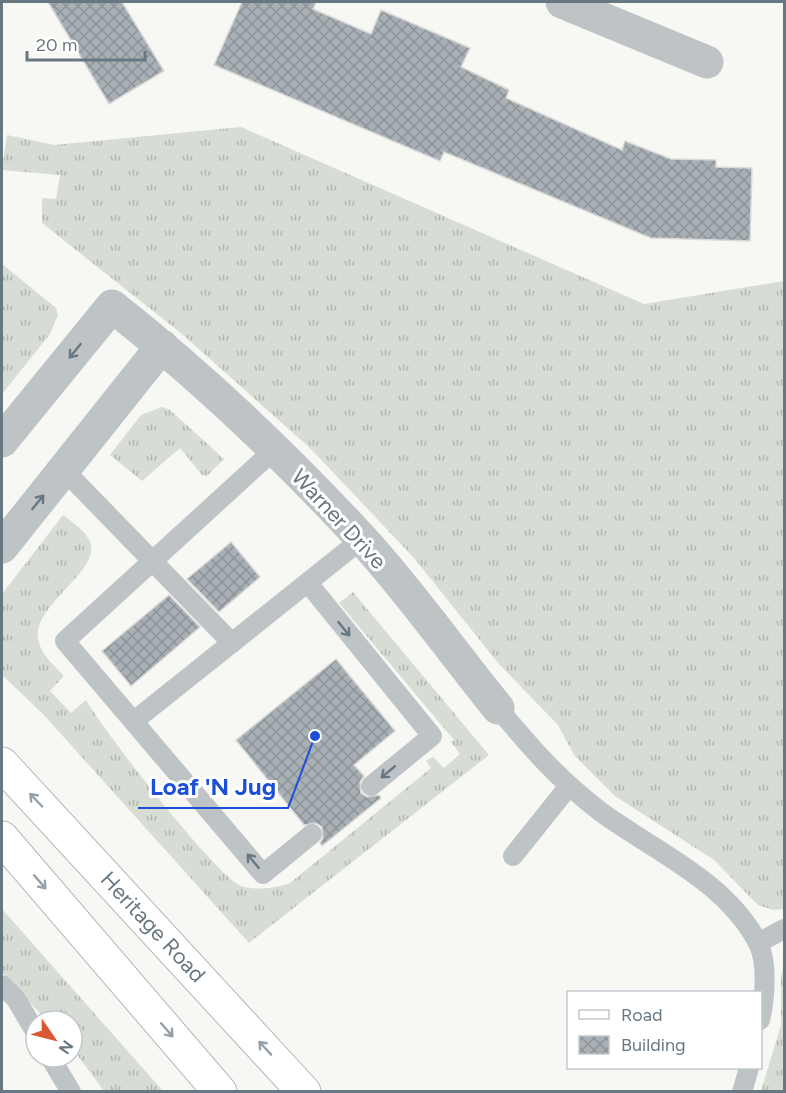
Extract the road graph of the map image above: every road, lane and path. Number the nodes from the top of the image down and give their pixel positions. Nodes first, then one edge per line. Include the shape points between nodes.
1 (562, 2) edge
2 (707, 62) dead end
3 (162, 346) junction
4 (2, 441) edge
5 (274, 450) junction
6 (64, 470) junction
7 (362, 539) junction
8 (2, 547) edge
9 (153, 562) junction
10 (308, 583) junction
11 (232, 643) junction
12 (498, 708) joint
13 (134, 721) junction
14 (2, 764) edge
15 (371, 786) dead end
16 (569, 786) junction
17 (312, 834) dead end
18 (2, 838) edge
19 (513, 856) dead end
20 (784, 928) edge
21 (758, 943) junction
22 (2, 984) edge
23 (761, 991) edge
24 (9, 1003) edge
25 (24, 1020) edge
26 (57, 1069) edge
27 (748, 1069) edge
28 (71, 1092) edge
29 (220, 1092) edge
30 (304, 1092) edge
31 (742, 1092) edge

1 - 2 street
3 -> 4 street, Warner Drive via 112,306
3 - 5 street, Warner Drive
3 - 6 street
5 - 7 street, Warner Drive
5 - 9 lane
8 -> 6 street
6 - 9 lane
7 - 10 lane
7 - 12 street, Warner Drive
9 - 11 lane
9 - 13 lane via 64,641
10 - 11 lane
10 -> 15 lane via 432,735
11 - 13 lane
12 - 16 lane via 549,769
17 -> 13 lane via 263,874
30 -> 14 main road, Heritage Road
16 - 19 lane
16 - 21 lane via 701,880 730,905
18 -> 29 main road
20 - 21 lane
21 - 23 lane via 763,961
22 - 24 lane
24 - 25 lane
26 - 28 lane
27 - 31 lane

